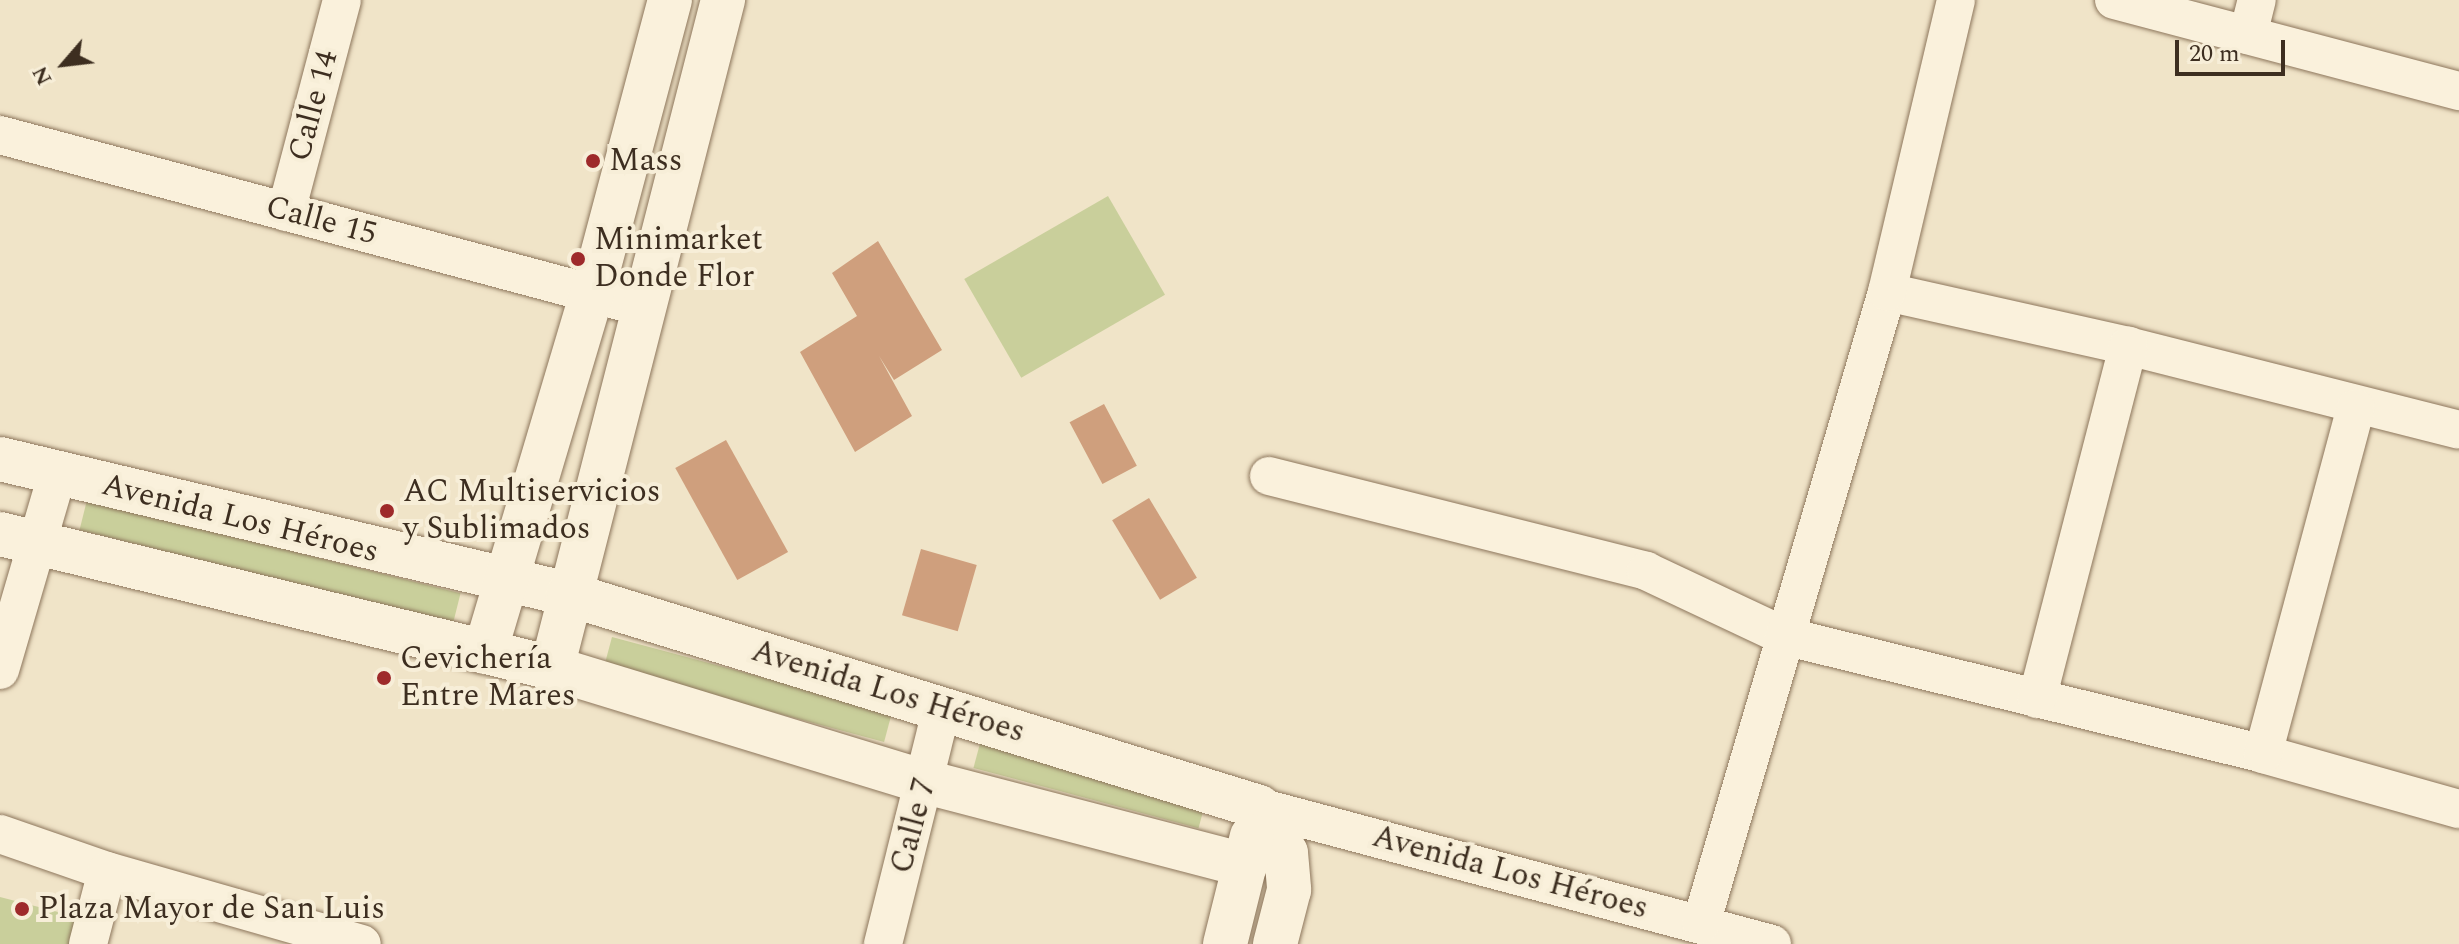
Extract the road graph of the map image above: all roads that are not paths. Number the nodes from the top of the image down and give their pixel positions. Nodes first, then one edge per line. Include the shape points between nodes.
1 (342, 0) edge
2 (670, 0) edge
3 (723, 0) edge
4 (1956, 0) edge
5 (2114, 0) edge
6 (2253, 18) edge
7 (2459, 91) edge
8 (0, 135) edge
9 (286, 212) junction
10 (1887, 292) junction
11 (592, 293) junction
12 (642, 307) junction
13 (2128, 346) junction
14 (2356, 408) junction
15 (2459, 430) edge
16 (0, 459) edge
17 (57, 475) junction
18 (1269, 476) dead end
19 (19, 540) edge
20 (506, 583) junction
21 (568, 594) junction
22 (1784, 636) junction
23 (485, 652) junction
24 (552, 668) junction
25 (0, 670) edge
26 (2037, 699) junction
27 (942, 708) junction
28 (2263, 754) junction
29 (926, 782) junction
30 (1259, 807) junction
31 (2459, 809) edge
32 (0, 834) edge
33 (1245, 865) junction
34 (107, 871) junction
35 (1701, 924) junction
36 (284, 934) edge
37 (88, 944) edge
38 (362, 944) edge
39 (883, 944) edge
40 (1225, 944) edge
41 (1275, 944) edge
42 (1772, 944) edge

1 - 9 street, Calle 14
2 - 11 main road
3 - 12 main road
4 - 10 street
5 - 6 street
6 - 7 street
8 - 9 street, Calle 15
9 - 11 street, Calle 15
10 - 13 street
10 - 22 street
11 - 12 street, Calle 15
11 - 20 main road
12 - 21 main road
13 - 14 street
13 - 26 street
14 - 15 street
14 - 28 street
16 - 17 main road, Avenida Los Héroes
17 - 19 street
17 - 20 main road, Avenida Los Héroes
18 - 22 street via 1646,571
19 - 23 main road
19 - 25 street
20 - 21 main road, Avenida Los Héroes
20 - 23 main road
21 - 24 main road
21 - 27 main road, Avenida Los Héroes
22 - 26 street
22 - 35 street
23 - 24 main road
24 - 29 main road
26 - 28 street
27 - 29 street, Calle 7
27 - 30 main road, Avenida Los Héroes
28 - 31 street
29 - 33 main road
29 - 39 street, Calle 7
30 - 33 main road
30 - 35 street, Avenida Los Héroes
30 - 41 main road via 1286,853 1289,890
32 - 34 street
33 - 40 main road
34 - 36 street
34 - 37 street
35 - 42 street, Avenida Los Héroes
36 - 38 street

